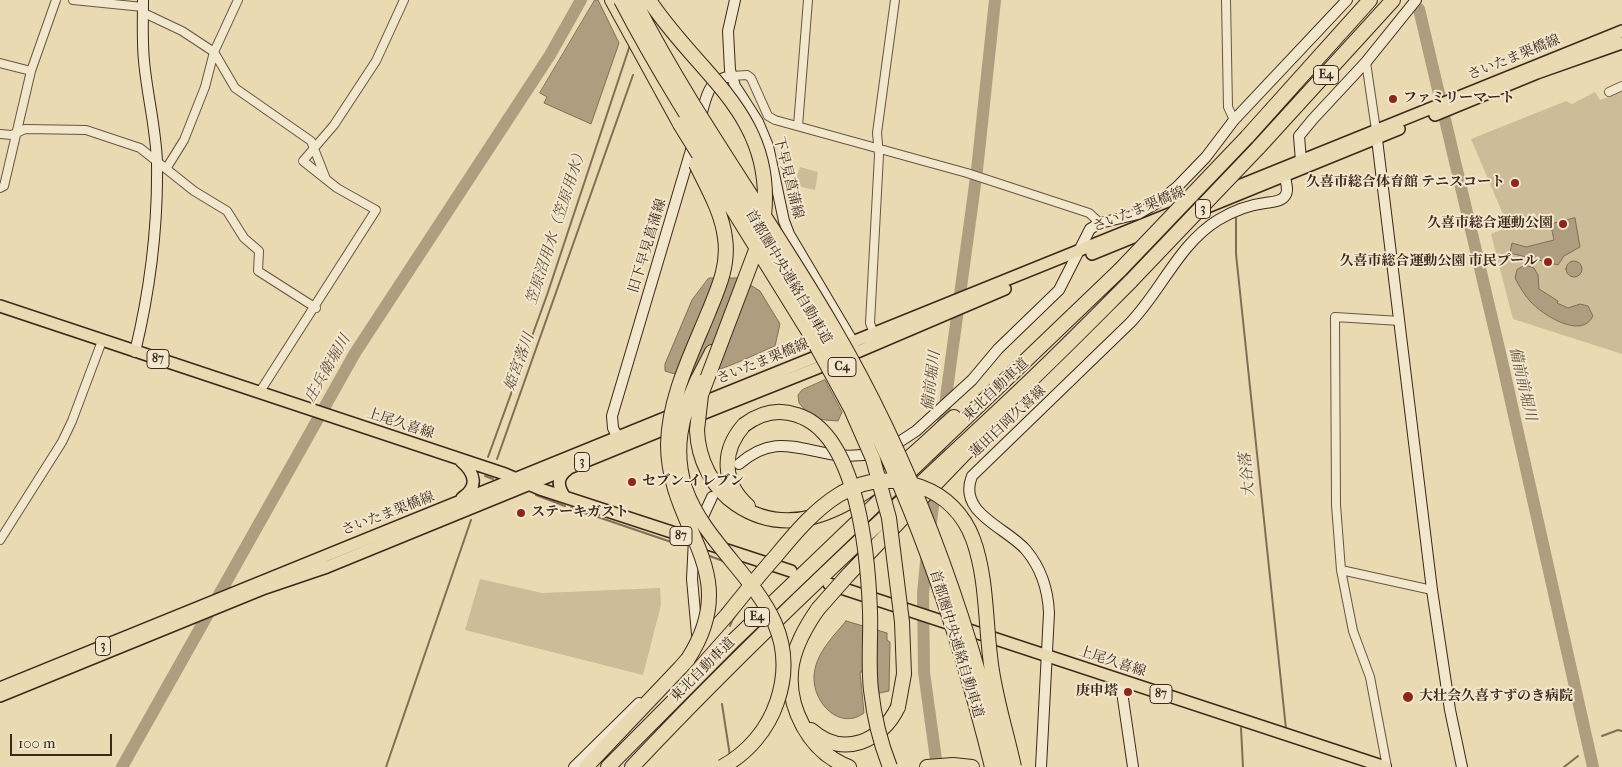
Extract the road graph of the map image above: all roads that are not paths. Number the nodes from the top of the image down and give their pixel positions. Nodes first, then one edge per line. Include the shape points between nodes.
1 (56, 0) edge
2 (73, 0) edge
3 (238, 0) edge
4 (404, 0) edge
5 (612, 0) edge
6 (621, 0) edge
7 (634, 0) edge
8 (648, 0) edge
9 (735, 0) edge
10 (808, 0) edge
11 (895, 0) edge
12 (1226, 0) edge
13 (1346, 0) edge
14 (1370, 0) edge
15 (1393, 0) edge
16 (1416, 0) edge
17 (143, 7) edge
18 (1622, 31) edge
19 (1622, 43) edge
20 (214, 52) junction
21 (1366, 62) junction
22 (0, 63) edge
23 (31, 71) junction
24 (732, 76) junction
25 (1622, 86) edge
26 (1609, 92) dead end
27 (1450, 104) junction
28 (1234, 120) junction
29 (680, 124) junction
30 (798, 126) junction
31 (18, 132) junction
32 (0, 134) edge
33 (1376, 134) junction
34 (314, 147) junction
35 (879, 149) junction
36 (1300, 161) junction
37 (157, 162) junction
38 (166, 169) junction
39 (1285, 177) junction
40 (326, 180) junction
41 (0, 188) edge
42 (1100, 223) junction
43 (1078, 255) junction
44 (0, 306) edge
45 (316, 308) junction
46 (943, 311) junction
47 (1400, 321) junction
48 (728, 323) junction
49 (874, 334) junction
50 (102, 341) junction
51 (854, 348) junction
52 (135, 352) junction
53 (259, 393) junction
54 (971, 407) junction
55 (618, 438) junction
56 (967, 445) junction
57 (459, 459) junction
58 (739, 464) dead end
59 (571, 466) junction
60 (516, 479) junction
61 (527, 484) junction
62 (565, 497) junction
63 (712, 498) dead end
64 (454, 504) junction
65 (773, 519) junction
66 (0, 540) edge
67 (694, 540) junction
68 (791, 571) dead end
69 (1341, 573) junction
70 (829, 584) dead end
71 (1433, 592) junction
72 (1046, 657) junction
73 (688, 659) junction
74 (1124, 682) junction
75 (0, 688) edge
76 (0, 696) edge
77 (796, 707) junction
78 (1364, 764) edge
79 (574, 767) edge
80 (586, 767) edge
81 (608, 767) edge
82 (632, 767) edge
83 (722, 767) edge
84 (849, 767) edge
85 (890, 767) edge
86 (927, 767) edge
87 (972, 767) edge
88 (992, 767) edge
89 (1004, 767) edge
90 (1014, 767) edge
91 (1041, 767) edge
92 (1133, 767) edge
93 (1386, 767) edge
94 (1462, 767) edge

1 - 23 street
2 - 17 street
3 - 20 street
4 - 34 street via 376,61 334,125
5 - 29 highway
6 - 88 highway, 首都圏中央連絡自動車道 / C4, bridge via 685,111 824,334 878,436 943,595
7 - 89 highway, 首都圏中央連絡自動車道 / C4, bridge via 695,106 834,329 887,428 953,589
8 - 48 highway, bridge via 742,115 751,129 762,160 766,201 760,240
9 - 24 street, 下早見菖蒲線 via 728,40
10 - 30 street
11 - 35 street via 877,133
12 - 28 street via 1228,107
13 - 28 street
14 - 54 highway, 東北自動車道 / E4, bridge via 1247,137 1120,270 1040,348
15 - 56 highway, 東北自動車道 / E4, bridge via 1131,281
16 - 21 street
17 - 20 street
17 - 37 street via 143,56
18 - 27 main road, さいたま栗橋線 / 3
19 - 27 main road, さいたま栗橋線 / 3
20 - 34 street via 236,88 311,141
20 - 38 street via 205,87 184,140
21 - 33 street
21 - 36 street via 1299,136
22 - 23 street
23 - 31 street
24 - 30 street via 749,76 770,118
24 - 51 street, 下早見菖蒲線 via 768,146 789,234
24 - 55 street, 旧下早見菖蒲線 via 713,82 709,90 612,416
25 - 26 street
27 - 33 main road, さいたま栗橋線 / 3
28 - 42 street via 1177,188 1130,217
29 - 73 highway, bridge via 723,225 726,250 723,273 672,408 669,432 674,487 699,548 709,589 705,628
29 - 77 highway, bridge via 810,334 851,409 873,460 889,518 902,622 904,674 898,706 881,732 866,741 845,745 823,739 813,732
30 - 35 street
31 - 32 street via 12,136
31 - 37 street via 26,129 86,130 140,148
31 - 41 street via 4,186
33 - 36 main road, さいたま栗橋線 / 3
33 - 39 main road, さいたま栗橋線 / 3
33 - 47 street
34 - 40 street
34 - 40 street via 302,161
35 - 42 street via 967,173 1089,213
35 - 49 street via 870,322
36 - 43 main road, さいたま栗橋線 / 3
37 - 38 street
37 - 52 street via 153,259
38 - 45 street via 227,211 244,238 259,251 258,271
39 - 43 main road, さいたま栗橋線 / 3
39 - 72 street, 蓮田白岡久喜線 via 1285,197 1279,201 1243,208 1224,216 1203,231 1175,261 1151,300 1130,323 972,476 969,488 973,505 1020,544 1041,573 1049,607
40 - 45 street via 376,210
42 - 43 street via 1087,232
43 - 46 main road, さいたま栗橋線 / 3
43 - 58 street via 1059,290 998,349 972,380 916,431 892,447 871,454 844,456 780,445 754,453
44 - 50 main road, 上尾久喜線 / 87
45 - 53 street
46 - 49 main road, さいたま栗橋線 / 3
46 - 51 main road, さいたま栗橋線 / 3
47 - 69 street via 1335,318 1336,505
47 - 71 street
48 - 65 highway, bridge via 701,395 697,430 702,460 729,500 748,512
48 - 83 highway, bridge via 687,402 679,438 680,463 686,489 698,513 756,588 771,614 780,641 783,668 780,695 769,721 752,744
49 - 51 main road, さいたま栗橋線 / 3
50 - 52 main road, 上尾久喜線 / 87
50 - 66 street via 62,442
51 - 55 main road, さいたま栗橋線 / 3
51 - 59 main road, さいたま栗橋線 / 3
52 - 53 main road, 上尾久喜線 / 87
53 - 57 main road, 上尾久喜線 / 87
54 - 65 highway via 890,474 841,507 817,517
54 - 81 highway, 東北自動車道 / E4
55 - 60 main road, さいたま栗橋線 / 3
56 - 77 highway, bridge via 818,609 794,658 791,680
56 - 82 highway, 東北自動車道 / E4, bridge via 907,494 732,664
57 - 60 main road, 上尾久喜線 / 87
57 - 64 main road via 470,470 474,483 467,495
59 - 61 main road, さいたま栗橋線 / 3
59 - 62 main road via 560,476
60 - 61 main road, 上尾久喜線 / 87
60 - 64 main road, さいたま栗橋線 / 3
61 - 62 main road, 上尾久喜線 / 87
61 - 76 main road, さいたま栗橋線 / 3
62 - 67 main road, 上尾久喜線 / 87
63 - 67 street
64 - 75 main road, さいたま栗橋線 / 3
65 - 85 highway, bridge via 751,509 735,492 727,470 728,449 744,425 761,414 792,413 812,422 828,437 842,461 854,496 869,593 872,698 877,730
67 - 68 main road, 上尾久喜線 / 87
67 - 79 street via 692,577 698,628 691,650 679,667
69 - 71 street
69 - 93 street via 1353,630 1370,677
70 - 72 main road, 上尾久喜線 / 87
71 - 94 street via 1450,710
72 - 74 main road, 上尾久喜線 / 87
72 - 91 street, 蓮田白岡久喜線
73 - 80 highway
73 - 90 highway, bridge via 800,527 824,504 846,490 866,483 889,480 914,484 949,503 972,538 978,561 992,671
74 - 78 main road, 上尾久喜線 / 87
74 - 92 street via 1122,692
77 - 84 highway via 802,724 816,744
78 - 93 main road, 上尾久喜線 / 87
86 - 87 highway

